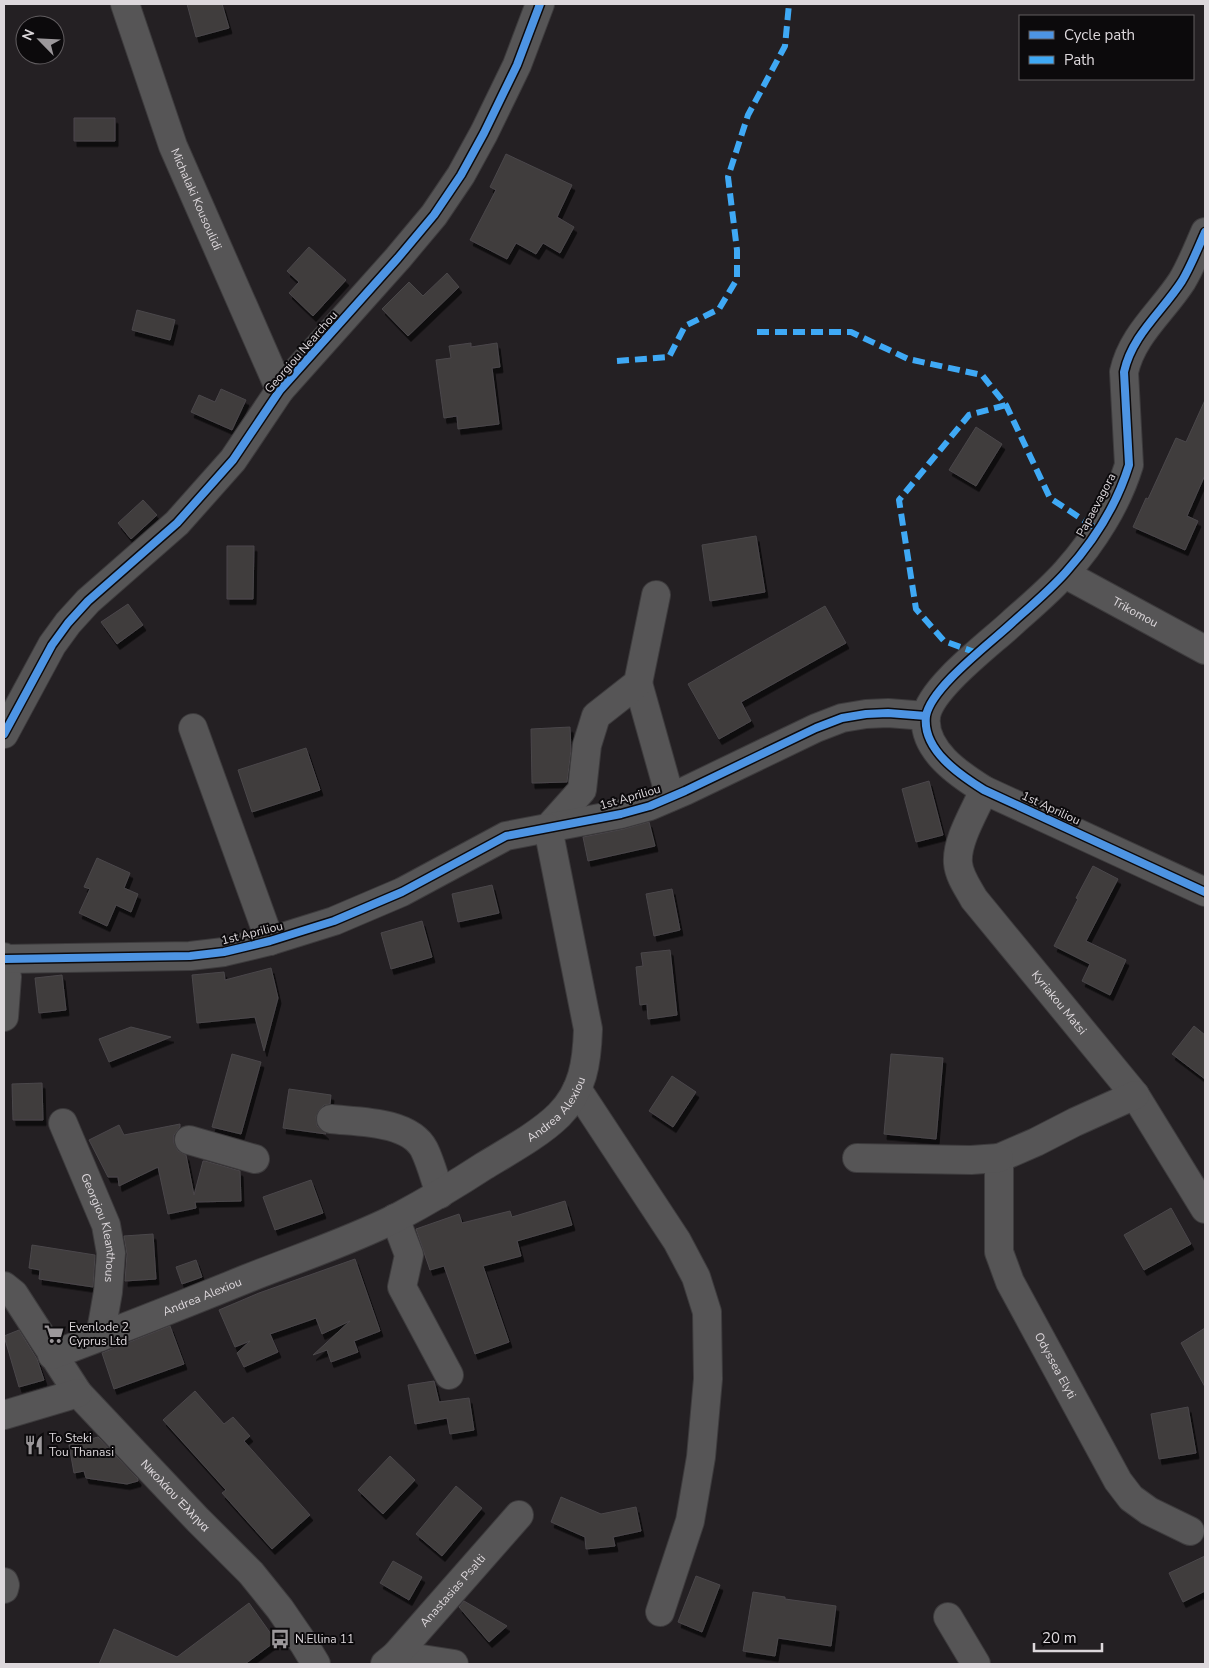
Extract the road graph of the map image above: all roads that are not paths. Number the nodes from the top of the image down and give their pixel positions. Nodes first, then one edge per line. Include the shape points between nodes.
1 (125, 4) edge
2 (540, 4) edge
3 (1205, 232) edge
4 (280, 390) junction
5 (1065, 574) junction
6 (656, 595) dead end
7 (1205, 650) edge
8 (638, 683) junction
9 (926, 716) junction
10 (193, 728) dead end
11 (4, 734) edge
12 (984, 790) junction
13 (670, 797) junction
14 (548, 828) junction
15 (1205, 892) edge
16 (270, 941) junction
17 (4, 958) edge
18 (4, 1017) edge
19 (577, 1089) junction
20 (1135, 1096) junction
21 (331, 1119) dead end
22 (62, 1123) dead end
23 (189, 1140) dead end
24 (857, 1158) dead end
25 (999, 1158) junction
26 (255, 1159) dead end
27 (440, 1194) junction
28 (1205, 1209) edge
29 (395, 1218) junction
30 (4, 1286) edge
31 (100, 1337) junction
32 (52, 1355) junction
33 (449, 1375) dead end
34 (78, 1393) junction
35 (4, 1415) edge
36 (519, 1515) dead end
37 (1190, 1531) dead end
38 (4, 1582) edge
39 (4, 1588) edge
40 (660, 1612) dead end
41 (948, 1617) dead end
42 (390, 1660) edge
43 (316, 1664) edge
44 (454, 1664) edge
45 (976, 1664) edge

1 - 4 street, Michalaki Kousoulidi via 173,146
2 - 4 street, Georgiou Nearchou via 517,65 484,133 440,207
3 - 5 street, Papaevagora via 1182,280 1136,340 1127,358 1124,372 1129,465 1112,504 1085,549
4 - 11 street, Georgiou Nearchou via 233,460 177,523 68,622
5 - 7 street, Trikomou
5 - 9 street, Papaevagora via 945,685
6 - 8 street
8 - 13 street
8 - 14 street via 596,716 587,744 582,790
9 - 12 street, 1st Apriliou via 933,745 943,760
9 - 13 street, 1st Apriliou via 888,713 842,718
10 - 16 street
12 - 15 street, 1st Apriliou
12 - 20 street, Kyriakou Matsi via 960,844 958,864 963,881 974,899
13 - 14 street, 1st Apriliou via 621,814
14 - 16 street, 1st Apriliou via 506,836 402,892 334,921
14 - 19 street, Andrea Alexiou via 588,1029 588,1056
16 - 17 street, 1st Apriliou via 190,956
17 - 18 street via 8,977
19 - 27 street, Andrea Alexiou via 558,1116
19 - 40 street via 677,1241 696,1277 708,1312 708,1379 701,1457 690,1521
20 - 25 street
20 - 28 street, Kyriakou Matsi
21 - 27 street via 381,1124 414,1136 424,1149
22 - 31 street, Georgiou Kleanthous via 106,1225 111,1253
23 - 26 street
24 - 25 street
25 - 37 street, Odyssea Elyti via 1000,1252 1010,1282 1118,1481 1131,1498 1149,1511
27 - 29 street, Andrea Alexiou
29 - 31 street, Andrea Alexiou
29 - 33 street via 409,1255 402,1287
30 - 32 street, Νικολάου Έλληνα via 14,1294
31 - 32 street, Andrea Alexiou
32 - 34 street, Νικολάου Έλληνα
34 - 35 street
34 - 43 street, Νικολάου Έλληνα via 251,1573 290,1623
36 - 42 street, Anastasias Psalti
38 - 39 street
41 - 45 street
42 - 44 street

